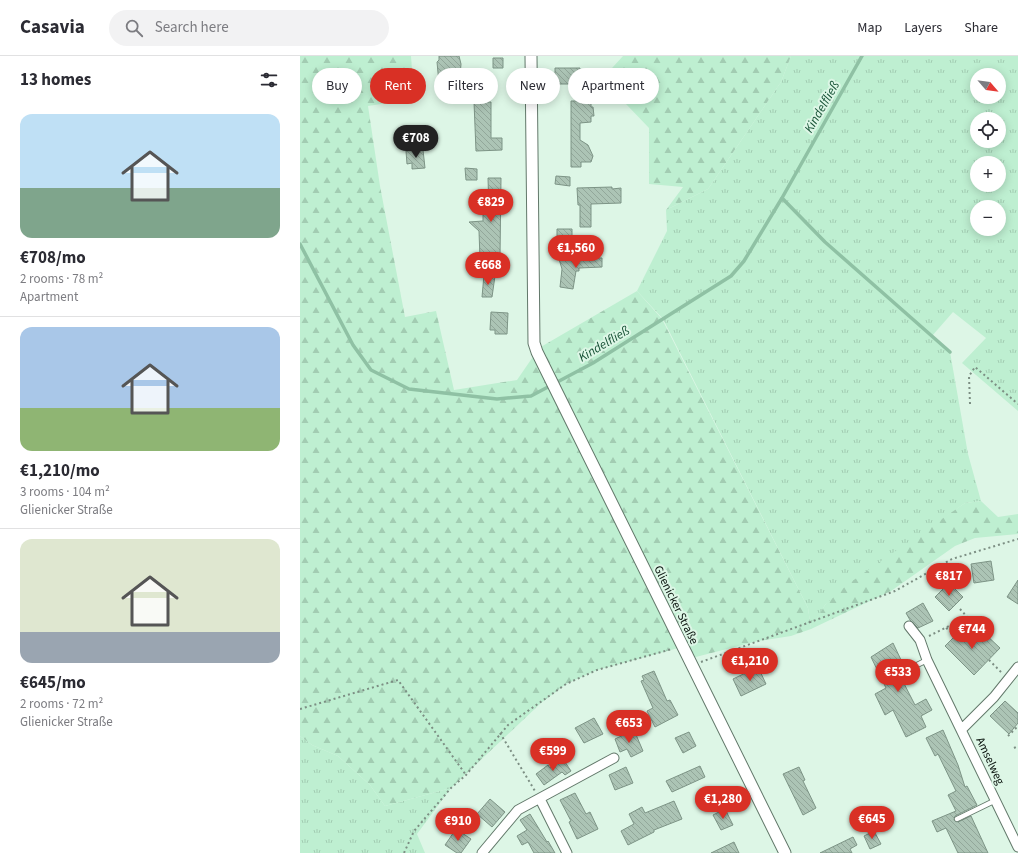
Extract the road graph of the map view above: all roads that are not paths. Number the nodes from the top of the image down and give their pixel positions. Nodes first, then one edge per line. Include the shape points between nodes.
1 (531, 56) edge
2 (909, 626) dead end
3 (927, 660) junction
4 (1018, 668) edge
5 (903, 672) dead end
6 (962, 729) junction
7 (614, 758) dead end
8 (540, 799) junction
9 (996, 800) junction
10 (957, 819) dead end
11 (1018, 847) edge
12 (482, 853) edge
13 (567, 853) edge
14 (784, 853) edge

1 - 14 street, Glienicker Straße via 534,343 565,413
2 - 3 street, Amselweg via 920,640
3 - 5 lane
3 - 6 street, Amselweg
4 - 6 street, Amselweg
6 - 9 street, Amselweg
7 - 8 street
8 - 12 street via 518,810
8 - 13 street
9 - 10 lane
9 - 11 street, Amselweg

